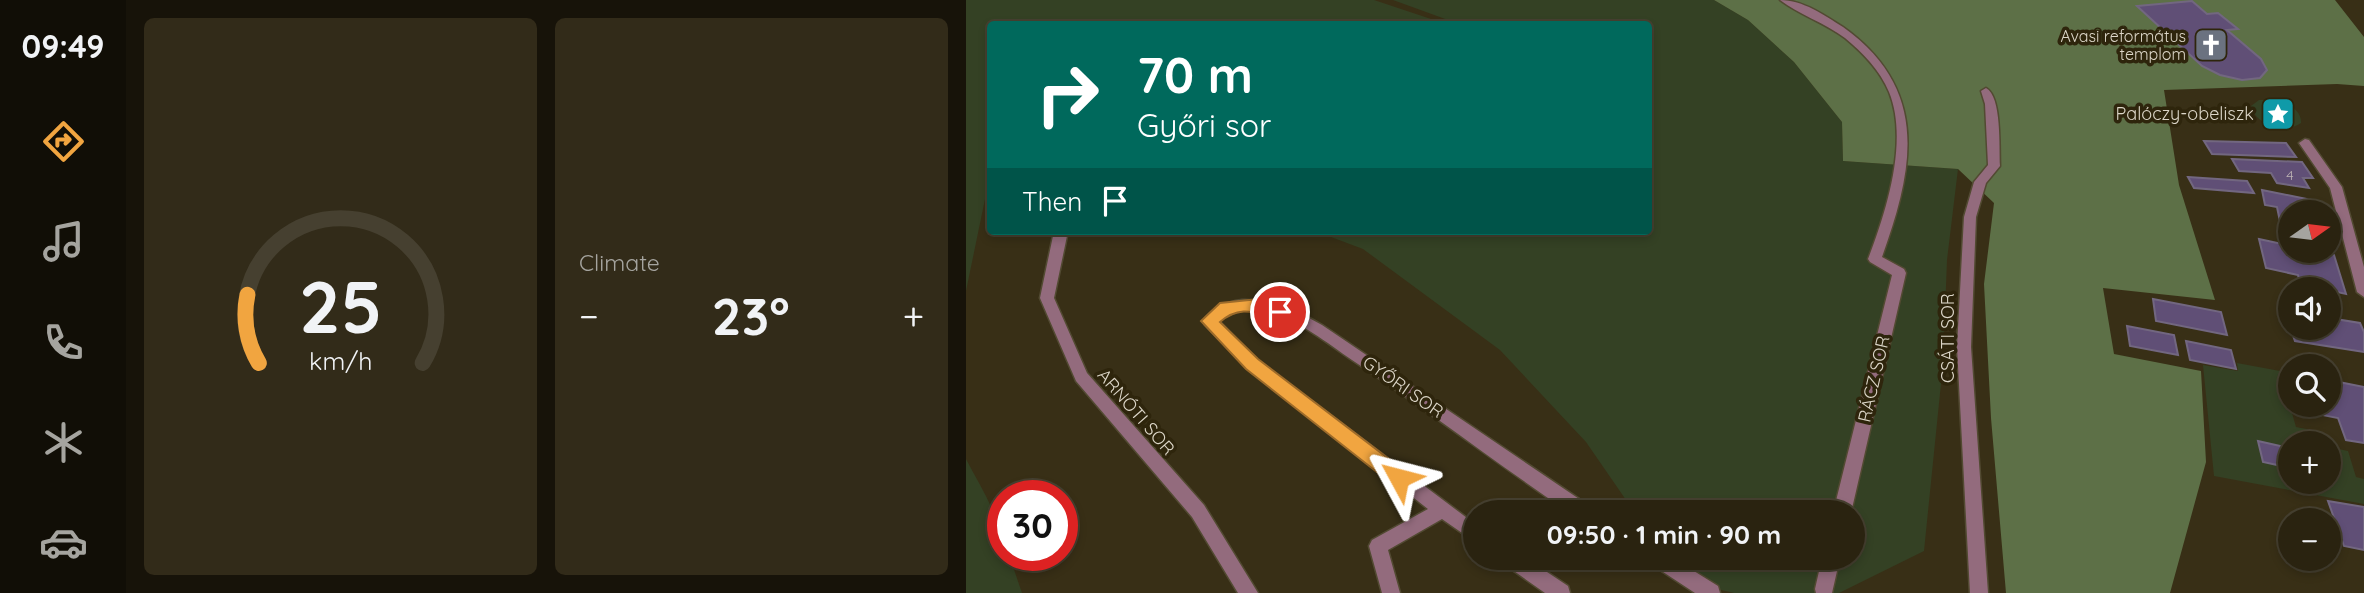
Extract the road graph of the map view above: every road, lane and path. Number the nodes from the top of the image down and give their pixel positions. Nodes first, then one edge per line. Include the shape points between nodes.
1 (1784, 0) edge
2 (1986, 90) dead end
3 (2305, 143) dead end
4 (1060, 236) dead end
5 (2364, 292) edge
6 (1565, 500) edge
7 (1845, 500) edge
8 (1441, 511) junction
9 (1463, 526) edge
10 (1527, 570) edge
11 (1676, 570) edge
12 (1828, 570) edge
13 (1824, 589) dead end
14 (1249, 593) edge
15 (1391, 593) edge
16 (1561, 593) edge
17 (1711, 593) edge
18 (1979, 593) edge

1 - 7 street, RÁCZ SOR via 1818,14 1856,43 1880,68 1895,92 1899,110 1894,207 1875,259 1899,273
2 - 18 street, CSÁTI SOR via 1991,104 1994,166 1980,182 1970,217 1964,348
3 - 5 street via 2336,187
4 - 14 street, ARNÓTI SOR via 1047,298 1081,377 1198,511
6 - 8 street, GYŐRI SOR via 1302,320 1259,305 1226,307 1210,321 1252,364
8 - 9 street
8 - 15 street via 1378,546
10 - 16 street
11 - 17 street
12 - 13 street

